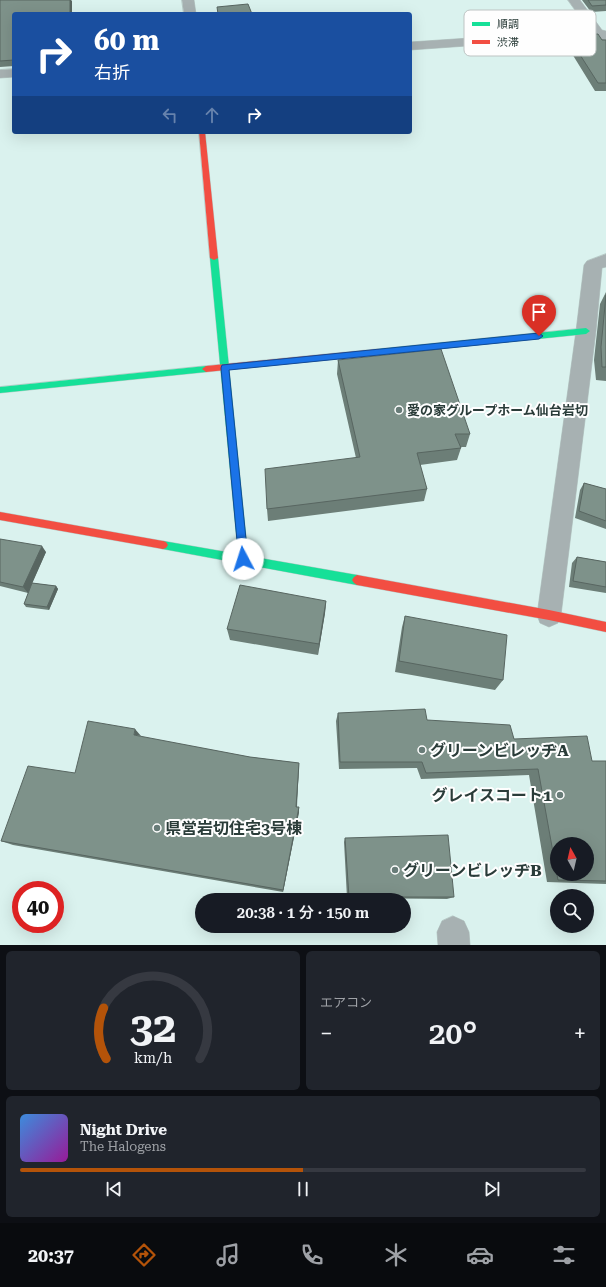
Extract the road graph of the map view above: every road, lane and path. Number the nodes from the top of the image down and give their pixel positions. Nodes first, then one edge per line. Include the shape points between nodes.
1 (188, 0) edge
2 (574, 0) edge
3 (582, 10) edge
4 (190, 12) edge
5 (596, 28) edge
6 (603, 37) edge
7 (464, 43) edge
8 (412, 46) edge
9 (12, 73) edge
10 (0, 74) edge
11 (202, 134) edge
12 (606, 260) edge
13 (586, 332) junction
14 (225, 368) junction
15 (0, 390) edge
16 (0, 516) edge
17 (243, 559) junction
18 (549, 615) junction
19 (606, 627) edge

1 - 4 street
2 - 3 street
5 - 6 street
7 - 8 street
9 - 10 street
11 - 14 street
12 - 13 street via 593,265
13 - 14 street
13 - 18 street
14 - 15 street
14 - 17 street
16 - 17 street
17 - 18 street
18 - 19 street

